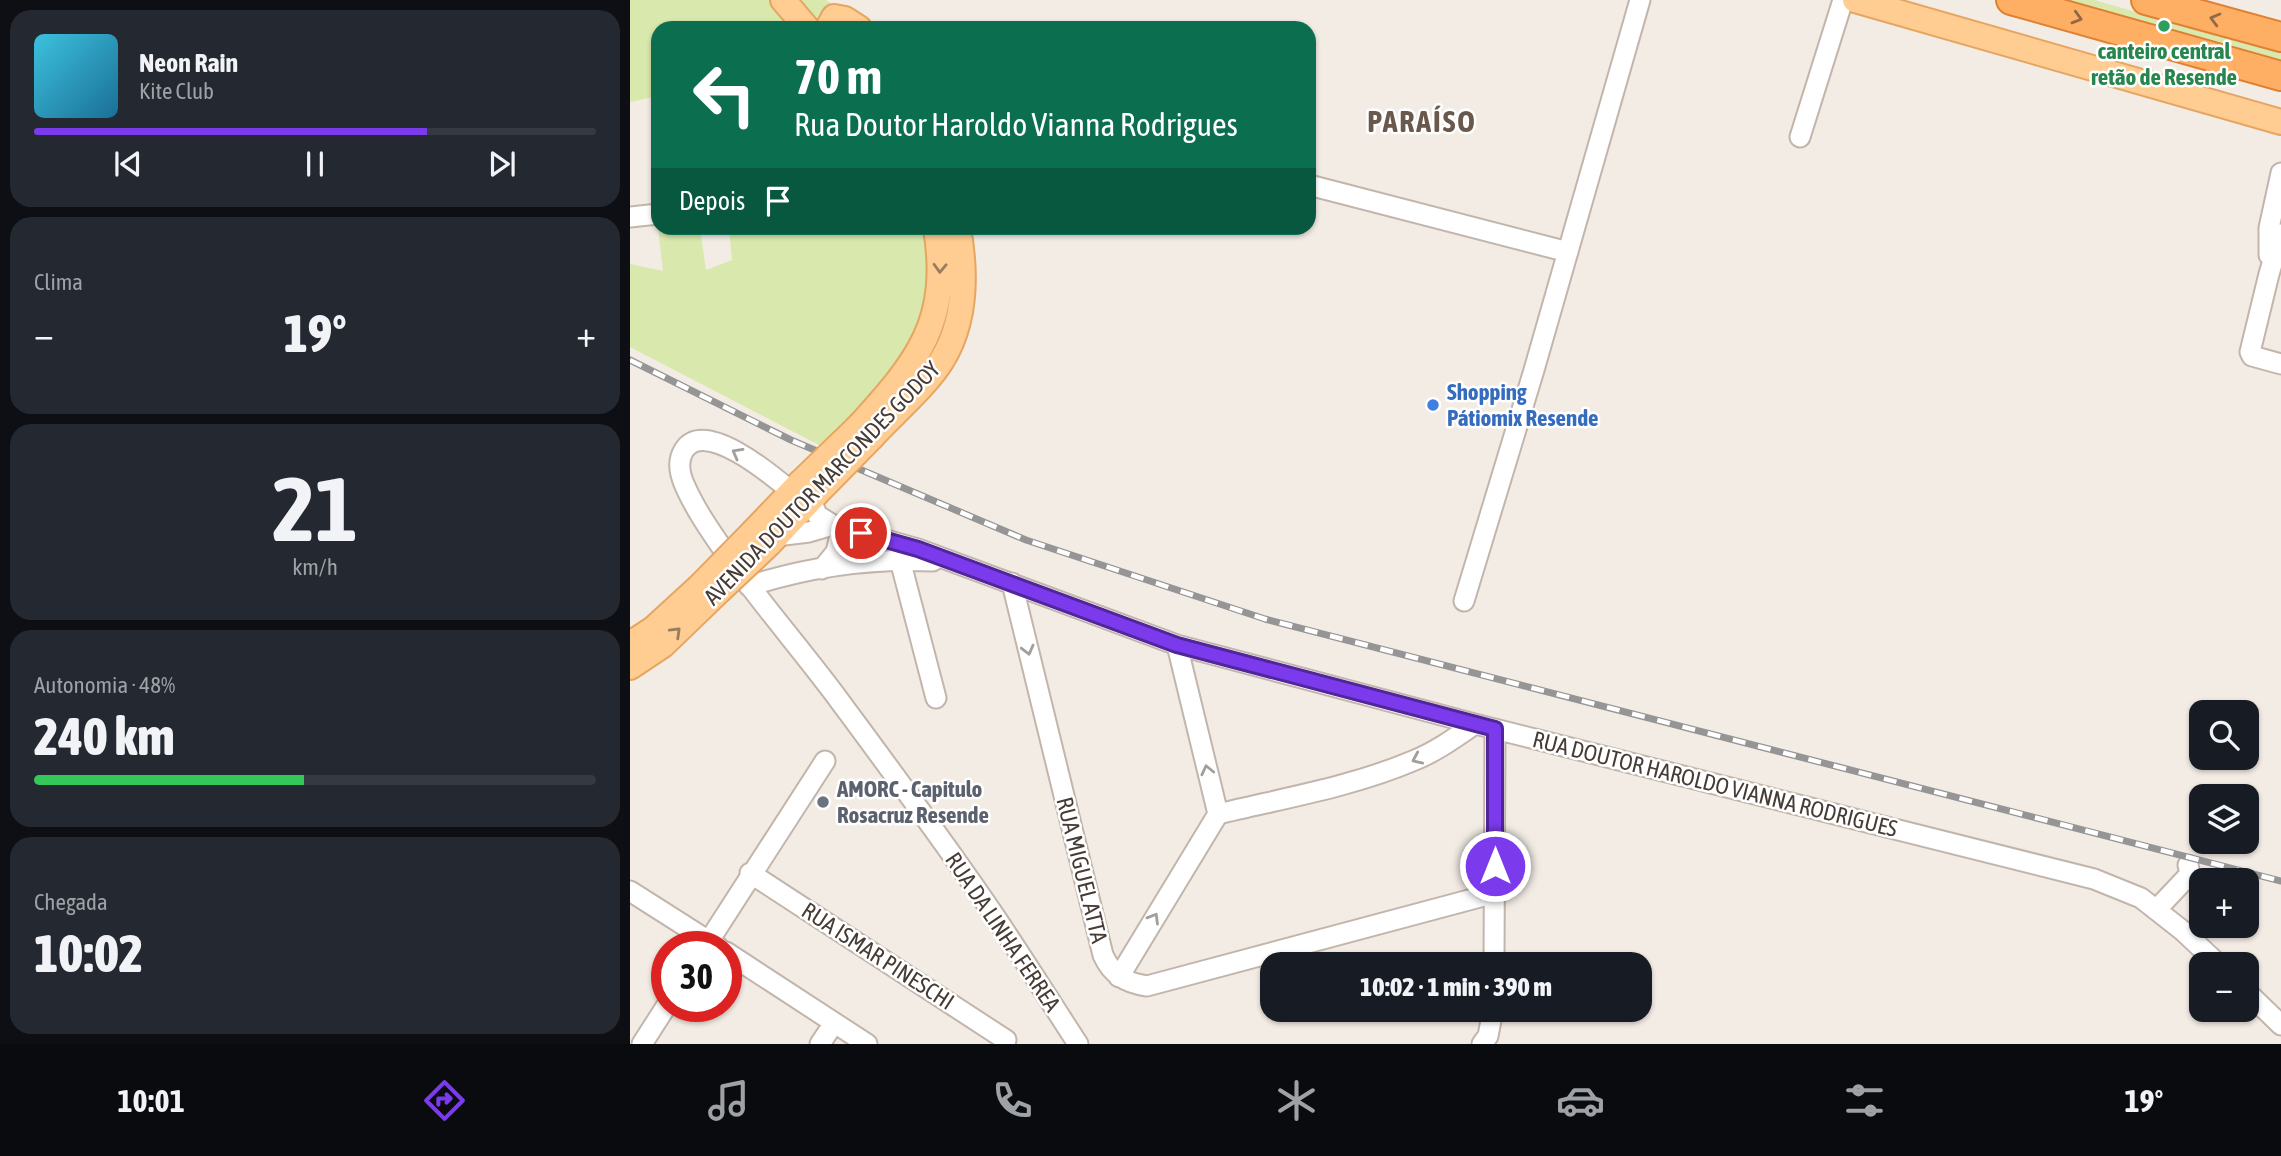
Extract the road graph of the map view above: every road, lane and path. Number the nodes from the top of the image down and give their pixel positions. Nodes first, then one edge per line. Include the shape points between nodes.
1 (783, 0) edge
2 (846, 0) edge
3 (1640, 0) edge
4 (1843, 0) edge
5 (1855, 0) edge
6 (2011, 0) edge
7 (2146, 0) edge
8 (801, 21) edge
9 (830, 21) edge
10 (848, 21) edge
11 (861, 21) edge
12 (2281, 37) edge
13 (2281, 76) edge
14 (2281, 122) edge
15 (1800, 137) dead end
16 (2281, 173) edge
17 (1316, 187) edge
18 (651, 215) edge
19 (630, 217) edge
20 (2281, 234) edge
21 (937, 235) edge
22 (959, 235) edge
23 (1569, 252) junction
24 (2269, 274) junction
25 (2281, 364) edge
26 (865, 432) junction
27 (805, 492) junction
28 (837, 526) junction
29 (766, 537) junction
30 (900, 560) junction
31 (948, 562) junction
32 (822, 569) junction
33 (1012, 583) junction
34 (749, 586) junction
35 (710, 588) junction
36 (1464, 601) dead end
37 (630, 644) edge
38 (1177, 645) junction
39 (630, 667) edge
40 (936, 698) dead end
41 (1475, 724) junction
42 (1495, 729) junction
43 (825, 761) dead end
44 (1218, 814) junction
45 (2188, 865) dead end
46 (750, 873) junction
47 (630, 891) edge
48 (1495, 893) junction
49 (2156, 910) junction
50 (689, 931) edge
51 (718, 931) edge
52 (1494, 952) edge
53 (2205, 952) edge
54 (742, 963) edge
55 (1119, 977) junction
56 (2259, 1003) edge
57 (656, 1022) edge
58 (1491, 1022) edge
59 (834, 1023) junction
60 (2281, 1024) edge
61 (1006, 1040) dead end
62 (642, 1044) edge
63 (820, 1044) edge
64 (867, 1044) edge
65 (1078, 1044) edge
66 (1482, 1044) edge

1 - 8 main road
2 - 11 main road
3 - 23 street
4 - 15 street
5 - 14 main road
6 -> 13 highway
12 -> 7 highway
9 - 10 main road via 835,17
16 - 24 street via 2269,228
17 - 23 street
18 - 19 street
20 - 24 street
21 -> 26 main road, AVENIDA DOUTOR MARCONDES GODOY via 939,281 928,334
22 - 26 main road, AVENIDA DOUTOR MARCONDES GODOY via 962,301 942,362
23 - 36 street
24 - 25 street via 2250,352
26 - 27 main road, AVENIDA DOUTOR MARCONDES GODOY, bridge
27 - 28 street via 817,515
27 - 29 main road, AVENIDA DOUTOR MARCONDES GODOY
27 -> 34 street, RUA DA LINHA FERREA via 724,446 698,441 689,443 682,453 679,464 684,485
28 - 29 street
28 - 31 street, RUA DOUTOR HAROLDO VIANNA RODRIGUES
28 - 32 street via 836,552
29 - 35 main road, AVENIDA DOUTOR MARCONDES GODOY, bridge
30 - 31 street
30 - 32 street
30 - 40 street
31 - 33 street, RUA DOUTOR HAROLDO VIANNA RODRIGUES
32 - 34 street
33 - 38 street, RUA DOUTOR HAROLDO VIANNA RODRIGUES
33 -> 55 street, RUA MIGUEL ATTA via 1103,955
34 - 65 street, RUA DA LINHA FERREA via 832,691 993,914
35 - 37 main road, AVENIDA DOUTOR MARCONDES GODOY
39 -> 35 main road, AVENIDA DOUTOR MARCONDES GODOY via 663,645
38 - 41 street, RUA DOUTOR HAROLDO VIANNA RODRIGUES
44 -> 38 street
41 - 42 street, RUA DOUTOR HAROLDO VIANNA RODRIGUES
41 -> 44 street via 1417,760 1365,779
42 - 48 street
42 - 49 street, RUA DOUTOR HAROLDO VIANNA RODRIGUES via 2094,879 2141,898
43 - 46 street
55 -> 44 street
45 - 49 street via 2190,874
46 - 51 street
46 - 61 street, RUA ISMAR PINESCHI
47 - 50 street
48 - 52 street
48 - 55 street via 1147,986
49 - 53 street, RUA DOUTOR HAROLDO VIANNA RODRIGUES
54 - 59 street
56 - 60 street
57 - 62 street
58 - 66 street
59 - 63 street
59 - 64 street

